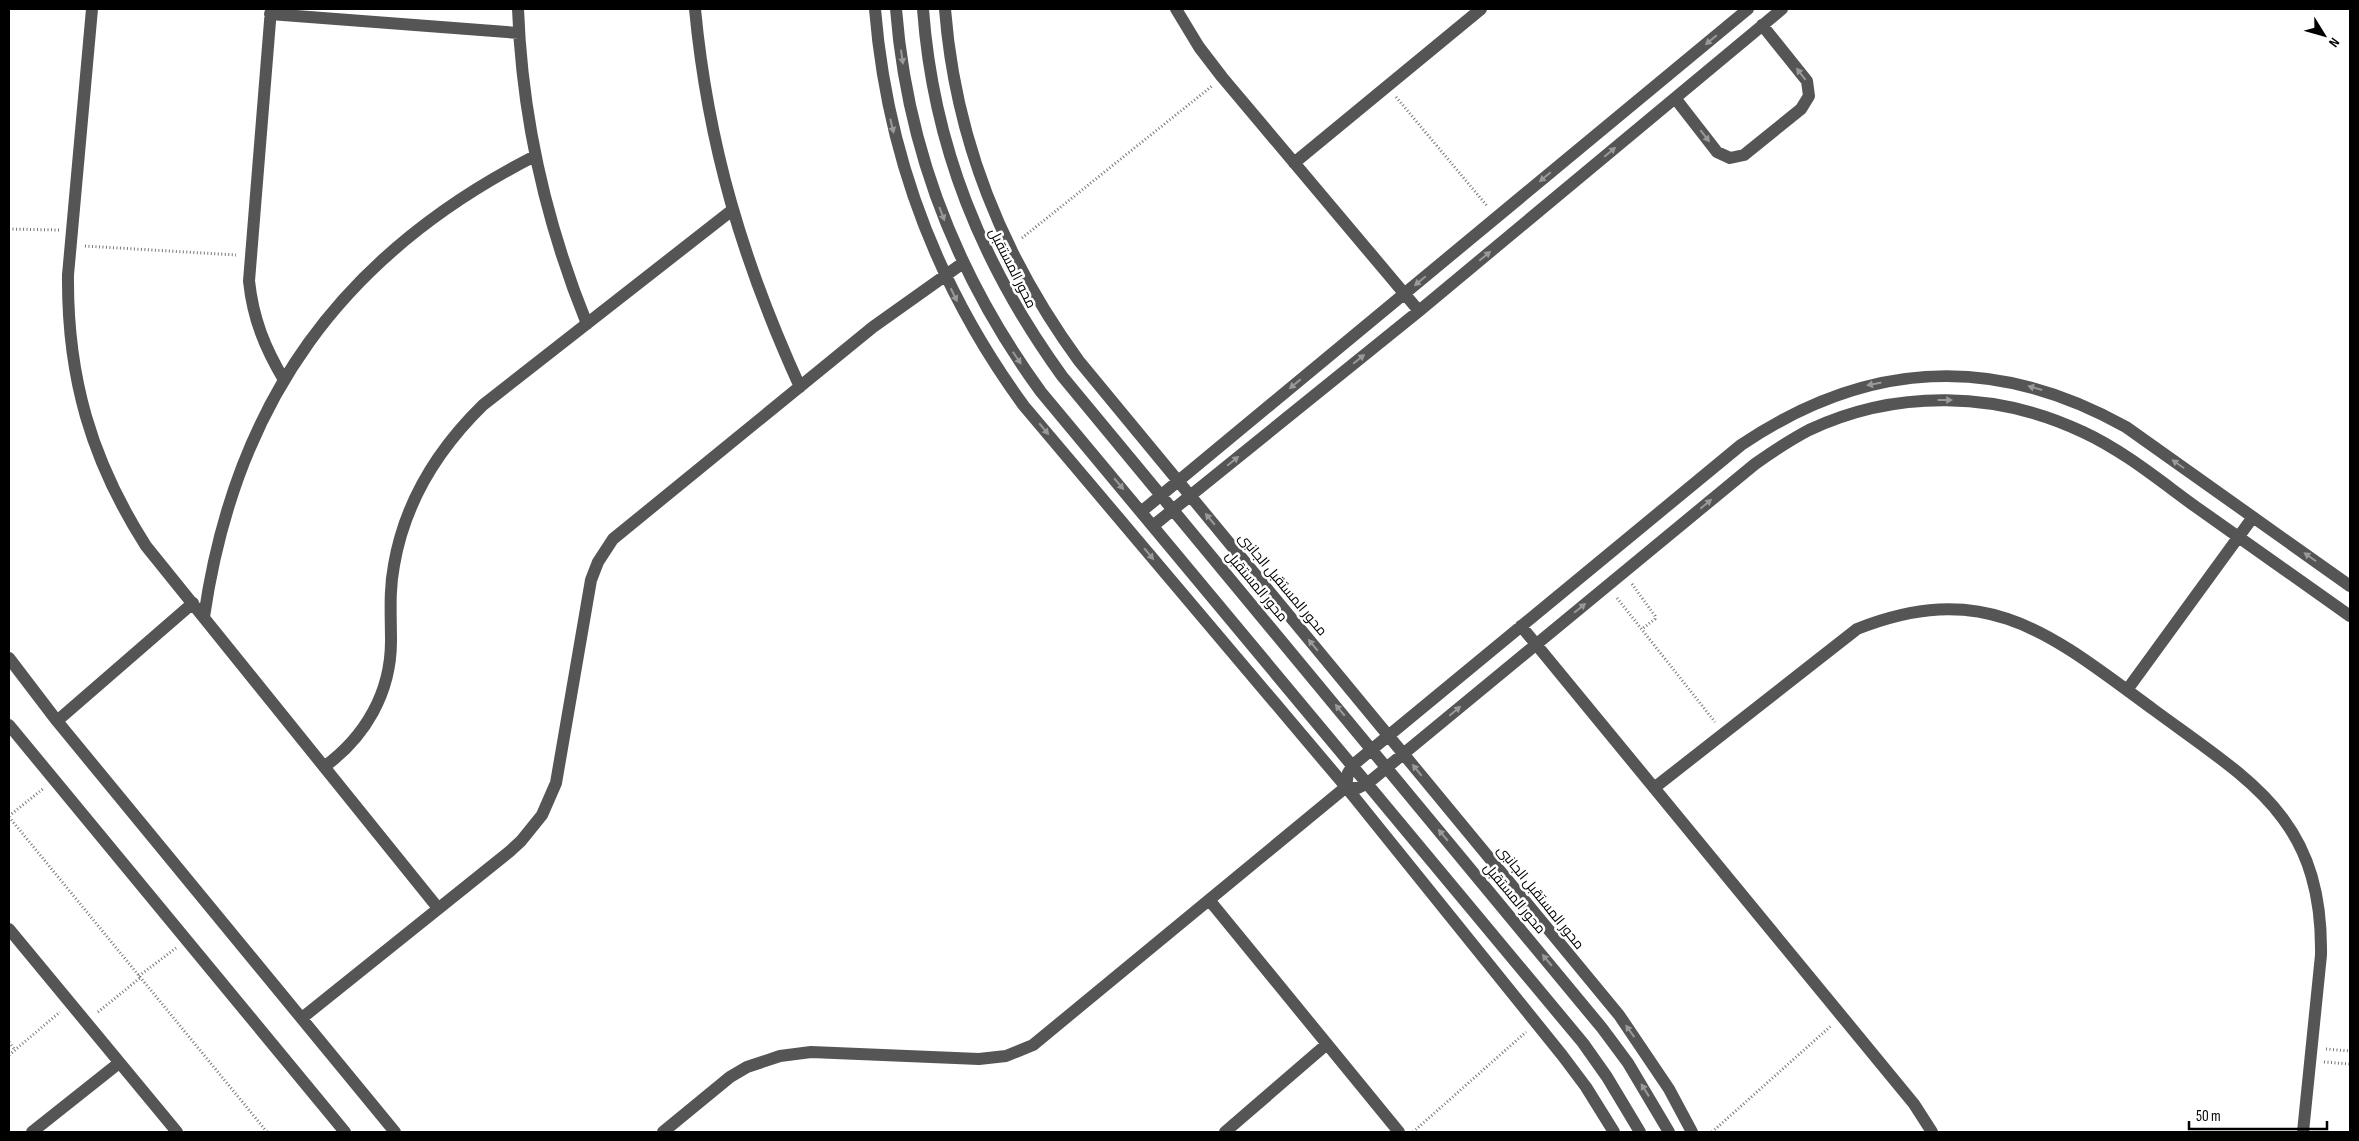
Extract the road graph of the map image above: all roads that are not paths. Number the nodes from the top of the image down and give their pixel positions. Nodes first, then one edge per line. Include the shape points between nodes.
1 (92, 9) edge
2 (518, 9) edge
3 (695, 9) edge
4 (875, 9) edge
5 (896, 9) edge
6 (923, 9) edge
7 (945, 9) edge
8 (1176, 9) edge
9 (1482, 9) edge
10 (1748, 9) edge
11 (1782, 9) edge
12 (271, 11) edge
13 (1762, 25) junction
14 (519, 33) junction
15 (1675, 98) junction
16 (535, 156) junction
17 (1294, 163) junction
18 (732, 211) junction
19 (962, 263) junction
20 (945, 276) junction
21 (1404, 294) junction
22 (1419, 311) junction
23 (587, 324) junction
24 (284, 380) junction
25 (800, 387) junction
26 (1178, 481) junction
27 (1162, 494) junction
28 (1190, 495) junction
29 (1174, 508) junction
30 (1142, 511) junction
31 (2253, 517) junction
32 (1154, 525) junction
33 (2238, 537) junction
34 (1203, 584) junction
35 (2350, 586) edge
36 (1186, 598) junction
37 (193, 603) junction
38 (2350, 616) edge
39 (204, 617) junction
40 (1521, 626) junction
41 (1536, 644) junction
42 (9, 658) edge
43 (2127, 690) junction
44 (57, 720) junction
45 (9, 725) edge
46 (1389, 736) junction
47 (1372, 749) junction
48 (1403, 754) junction
49 (1353, 765) junction
50 (324, 767) junction
51 (1387, 767) junction
52 (1368, 783) junction
53 (1346, 788) junction
54 (1654, 788) junction
55 (1210, 900) junction
56 (438, 908) junction
57 (9, 929) edge
58 (302, 1018) junction
59 (1327, 1044) junction
60 (119, 1063) junction
61 (32, 1132) edge
62 (177, 1132) edge
63 (346, 1132) edge
64 (395, 1132) edge
65 (663, 1132) edge
66 (1225, 1132) edge
67 (1400, 1132) edge
68 (1614, 1132) edge
69 (1640, 1132) edge
70 (1669, 1132) edge
71 (1692, 1132) edge
72 (1932, 1132) edge
73 (2304, 1132) edge

1 - 37 street via 68,275 70,338 77,384 89,430 106,475 146,546
2 - 14 street
3 - 18 street via 706,95
4 -> 20 street via 882,76 901,159 928,240
5 -> 19 street via 904,71 921,152
6 - 27 street, محور المستقبل via 930,67 947,145 958,183 987,254 1021,317 1062,376
7 - 26 street, محور المستقبل الجانبى via 952,63 968,138 1009,248 1059,333
8 - 17 street via 1199,47
9 - 17 street
10 -> 21 street
11 - 13 street
12 - 14 street
12 - 24 street via 249,281 254,316 267,351
13 - 15 street
15 -> 13 street via 1717,152 1730,158 1744,155 1801,109 1809,96 1807,81
14 - 16 street via 525,99
22 -> 15 street
16 - 23 street via 556,242
16 - 24 street via 483,184 411,233 342,301
17 - 21 street
18 - 23 street
18 - 25 street via 759,294
19 - 20 street
19 -> 30 street via 1019,362
20 - 25 street via 873,327
20 -> 36 street via 980,343 1024,406
21 - 22 street
21 -> 26 street
28 -> 22 street
23 - 50 street via 483,405 453,436 433,464 408,512 393,566 390,658 382,695 364,728 339,756
24 - 39 street via 263,416 231,494 213,559
25 - 56 street via 623,530 605,550 591,580 556,783 550,800 542,816 521,841
26 - 27 street
26 - 28 street, محور المستقبل الجانبى
27 - 29 street, محور المستقبل
27 - 30 street
28 - 29 street
46 -> 28 street, محور المستقبل الجانبى
29 - 32 street
47 -> 29 street, محور المستقبل
30 - 32 street
31 - 33 street
35 -> 31 street
31 -> 40 street via 2126,427 2065,397 2033,387 1966,376 1897,379 1831,396 1769,426 1741,445
32 - 34 street
33 - 38 street
41 -> 33 street via 1781,446 1846,416 1899,403 1962,400 2025,410 2084,432 2112,447
33 - 43 street
34 - 36 street
34 - 49 street
36 - 53 street
37 - 39 street
37 - 44 street
39 - 50 street
40 - 41 street
40 - 46 street
48 -> 41 street
41 - 54 street
42 - 44 street
43 - 54 street via 2064,644 2027,625 1972,611 1921,611 1857,629
43 - 73 street via 2260,790 2298,842 2315,884 2322,931
44 - 58 street
45 - 63 street
46 - 47 street
46 - 48 street, محور المستقبل الجانبى
47 - 49 street
47 - 51 street, محور المستقبل
48 - 51 street
71 -> 48 street, محور المستقبل الجانبى via 1664,1082 1619,1015
49 - 52 street
49 - 53 street
50 - 56 street
51 - 52 street
70 -> 51 street, محور المستقبل via 1633,1070 1602,1028
52 - 53 street via 1358,788
52 - 69 street via 1583,1043
53 - 55 street
53 - 68 street via 1586,1087
54 - 72 street via 1914,1104
55 - 59 street
55 - 65 street via 1040,1041 1020,1052 979,1060 811,1052 780,1056 747,1067 730,1077
56 - 58 street
57 - 60 street
58 - 64 street
59 - 66 street
59 - 67 street
60 - 61 street
60 - 62 street

